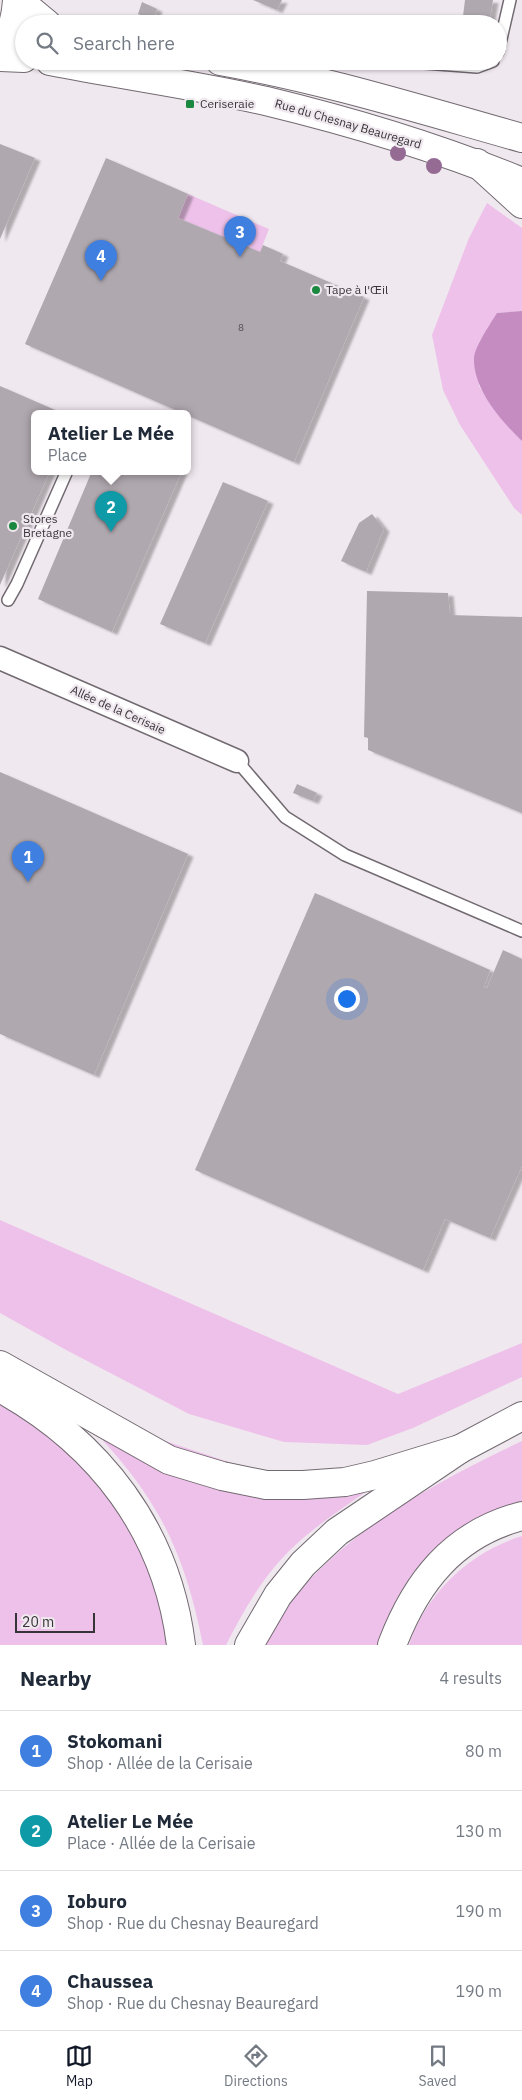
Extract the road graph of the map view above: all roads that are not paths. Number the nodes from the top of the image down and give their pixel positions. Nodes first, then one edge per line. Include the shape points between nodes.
1 (17, 0) edge
2 (510, 0) edge
3 (16, 15) edge
4 (36, 15) edge
5 (507, 15) edge
6 (15, 19) edge
7 (0, 49) edge
8 (0, 57) edge
9 (15, 58) edge
10 (98, 70) edge
11 (294, 70) edge
12 (522, 138) edge
13 (476, 164) junction
14 (522, 182) edge
15 (522, 204) edge
16 (65, 475) edge
17 (8, 600) dead end
18 (0, 658) edge
19 (237, 761) joint
20 (522, 931) edge
21 (0, 1366) edge
22 (0, 1388) edge
23 (522, 1416) edge
24 (460, 1449) junction
25 (522, 1516) edge
26 (181, 1645) edge
27 (249, 1645) edge
28 (392, 1645) edge

1 - 3 main road
1 - 4 main road
2 - 5 lane
6 - 7 main road
8 - 9 main road
10 - 13 main road, Rue du Chesnay Beauregard via 265,101 384,133
11 - 12 main road
13 - 14 main road, Rue du Chesnay Beauregard
13 - 15 main road
16 - 17 lane
18 - 19 street, Allée de la Cerisaie
19 - 20 lane via 285,817 345,855
21 - 24 main road via 169,1460 266,1485 345,1482
22 - 26 main road via 62,1429 113,1480 154,1548 167,1578
23 - 24 main road
24 - 27 main road via 337,1532 303,1564 278,1595
25 - 28 main road via 505,1520 469,1539 442,1560 419,1588 403,1615

